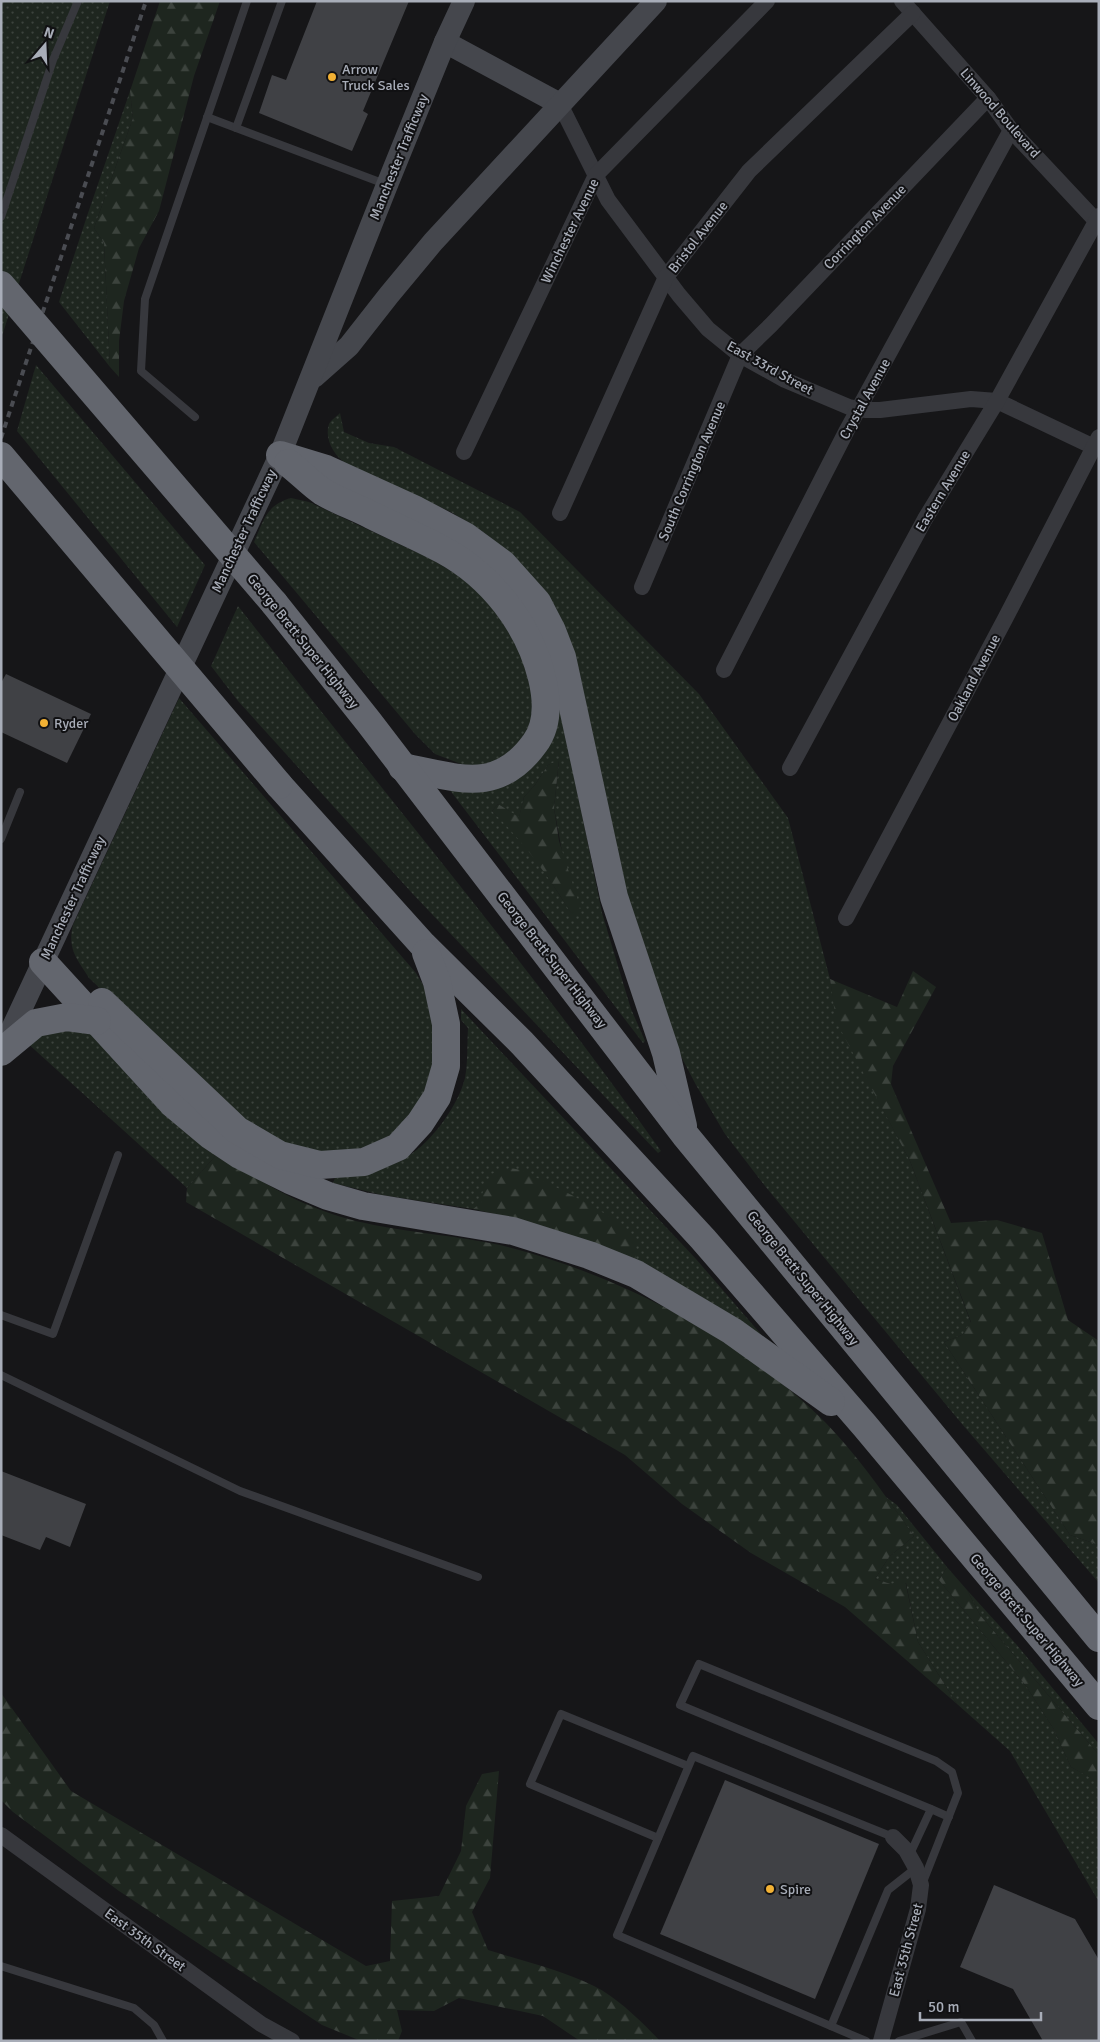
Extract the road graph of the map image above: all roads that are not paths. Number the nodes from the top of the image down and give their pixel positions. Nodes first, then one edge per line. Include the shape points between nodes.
1 (78, 1) edge
2 (247, 1) edge
3 (282, 1) edge
4 (464, 1) edge
5 (656, 1) edge
6 (768, 1) edge
7 (908, 7) edge
8 (446, 42) junction
9 (988, 98) junction
10 (560, 104) junction
11 (206, 116) junction
12 (236, 128) junction
13 (1012, 130) junction
14 (596, 175) junction
15 (387, 185) junction
16 (1, 218) edge
17 (1098, 220) edge
18 (666, 277) junction
19 (1, 285) edge
20 (740, 355) junction
21 (311, 379) junction
22 (998, 401) junction
23 (860, 409) junction
24 (195, 417) dead end
25 (1096, 442) edge
26 (464, 452) dead end
27 (280, 455) junction
28 (1, 456) edge
29 (560, 513) dead end
30 (642, 587) dead end
31 (724, 670) dead end
32 (402, 767) junction
33 (790, 768) dead end
34 (20, 792) dead end
35 (1, 839) edge
36 (846, 918) dead end
37 (423, 945) junction
38 (42, 962) junction
39 (97, 1021) junction
40 (1, 1052) edge
41 (685, 1135) junction
42 (118, 1155) dead end
43 (1, 1314) edge
44 (1, 1376) edge
45 (865, 1426) junction
46 (478, 1577) dead end
47 (1099, 1638) edge
48 (1099, 1706) edge
49 (688, 1766) junction
50 (931, 1809) junction
51 (949, 1817) junction
52 (1, 1835) edge
53 (892, 1837) joint
54 (658, 1838) junction
55 (912, 1862) junction
56 (921, 1885) junction
57 (1, 1966) edge
58 (831, 2026) junction
59 (163, 2041) edge
60 (292, 2041) edge
61 (866, 2041) edge
62 (881, 2041) edge
63 (898, 2041) edge
64 (972, 2041) edge

1 - 16 lane via 53,60
2 - 11 lane
3 - 12 lane
4 - 8 main road, Manchester Trafficway
5 - 10 main road
6 - 14 street, Winchester Avenue
7 - 9 street, Linwood Boulevard
7 - 18 street, Bristol Avenue via 750,170
8 - 10 main road
8 - 15 main road, Manchester Trafficway
9 - 13 street, Linwood Boulevard
9 - 20 street, Corrington Avenue
10 - 14 street, East 33rd Street
10 - 21 main road via 433,242 349,346
11 - 12 lane
11 - 24 lane via 145,299 141,371
12 - 15 lane
13 - 17 street, Linwood Boulevard
13 - 23 street, Crystal Avenue
14 - 18 street, East 33rd Street via 608,200
14 - 26 street, Winchester Avenue
15 - 21 main road, Manchester Trafficway
17 - 22 street, Eastern Avenue
18 - 20 street, East 33rd Street via 708,329
18 - 29 street, Bristol Avenue
19 - 32 highway, George Brett Super Highway, bridge via 274,603
20 - 23 street, East 33rd Street via 785,380
20 - 30 street, South Corrington Avenue
21 - 27 main road, Manchester Trafficway
22 - 23 street, East 33rd Street via 970,399 880,410
22 - 25 street, East 33rd Street
22 - 33 street, Eastern Avenue via 925,519
23 - 31 street, Crystal Avenue
25 - 36 street, Oakland Avenue
27 - 32 highway via 323,492 444,550 471,570 516,616 538,662 546,693 546,718 539,738 524,759 503,774 473,780
27 - 38 main road, Manchester Trafficway
27 - 41 highway via 326,469 465,536 503,564 537,602 562,657 614,897 666,1053
28 - 37 highway, George Brett Super Highway, bridge via 279,785
32 - 41 highway, George Brett Super Highway
34 - 35 lane
37 - 38 highway via 437,982 446,1024 446,1066 437,1097 420,1123 398,1147 364,1162 320,1165 280,1155 237,1130 94,995
37 - 45 highway, George Brett Super Highway via 522,1043 703,1239
38 - 39 highway
38 - 40 main road, Manchester Trafficway
39 - 40 highway via 67,1017 36,1023
39 - 45 highway via 173,1104 240,1155 328,1196 362,1206 513,1231 636,1274 732,1331
41 - 47 highway, George Brett Super Highway
42 - 43 lane via 53,1334
44 - 46 lane via 240,1491
45 - 48 highway, George Brett Super Highway
49 - 53 lane via 692,1756
49 - 54 lane
49 - 54 lane via 561,1714 530,1784
50 - 51 lane
50 - 51 lane via 680,1705 699,1664 936,1761 952,1772 958,1793
50 - 55 lane
51 - 56 lane
52 - 60 street, East 35th Street via 261,2024
53 - 55 street, East 35th Street via 906,1850
54 - 58 lane via 617,1934
55 - 56 street, East 35th Street
55 - 58 lane via 888,1890
56 - 62 street, East 35th Street via 918,1908
57 - 59 lane via 134,2008 154,2025
58 - 61 lane
63 - 64 lane via 961,2022

